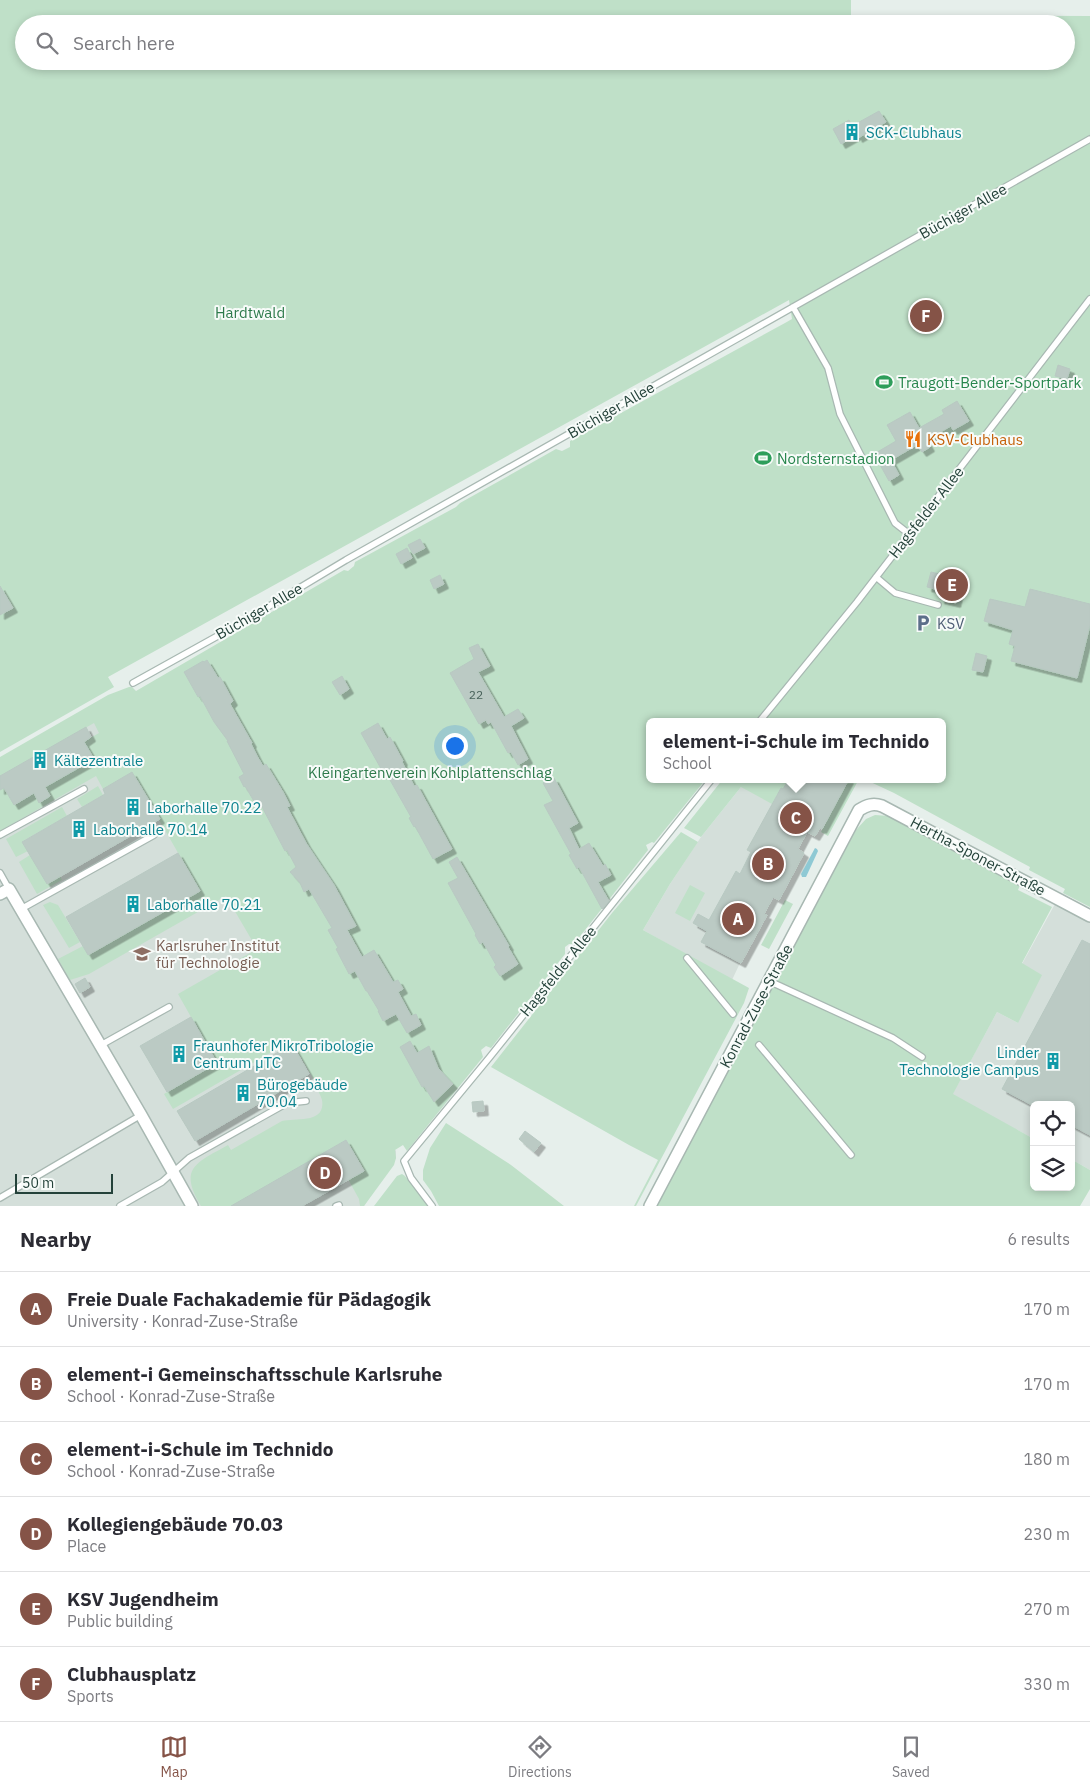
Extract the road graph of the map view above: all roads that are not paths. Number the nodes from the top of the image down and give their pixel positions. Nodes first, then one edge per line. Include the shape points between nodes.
1 (1090, 139) edge
2 (1090, 299) edge
3 (793, 307) junction
4 (909, 534) junction
5 (876, 577) junction
6 (938, 606) dead end
7 (133, 683) dead end
8 (762, 718) edge
9 (709, 783) edge
10 (84, 789) dead end
11 (864, 807) joint
12 (0, 835) edge
13 (154, 835) dead end
14 (0, 873) edge
15 (5, 891) edge
16 (21, 909) junction
17 (1090, 916) edge
18 (687, 958) dead end
19 (769, 982) junction
20 (169, 1007) dead end
21 (733, 1014) dead end
22 (101, 1045) junction
23 (759, 1045) dead end
24 (922, 1057) dead end
25 (306, 1101) dead end
26 (141, 1115) junction
27 (852, 1155) dead end
28 (173, 1172) junction
29 (0, 1198) edge
30 (120, 1206) edge
31 (192, 1206) edge
32 (432, 1206) edge
33 (650, 1206) edge

1 - 3 lane, Büchiger Allee
2 - 4 lane, Hagsfelder Allee
3 - 4 lane via 828,368 840,414 896,523
3 - 7 lane, Büchiger Allee
4 - 5 lane, Hagsfelder Allee
5 - 6 lane via 895,593
5 - 8 lane, Hagsfelder Allee
9 - 32 lane, Hagsfelder Allee via 404,1161 411,1178
10 - 12 lane
11 - 17 street, Hertha-Sponer-Straße via 877,804 888,809
11 - 19 street, Konrad-Zuse-Straße via 859,810
13 - 16 lane
14 - 15 lane
15 - 16 street
16 - 22 street
18 - 21 lane
19 - 24 lane via 893,1038
19 - 33 street, Konrad-Zuse-Straße
20 - 22 lane
22 - 26 street
23 - 27 lane
25 - 28 lane via 287,1103 189,1158
26 - 28 street
26 - 29 lane
28 - 30 lane
28 - 31 street

